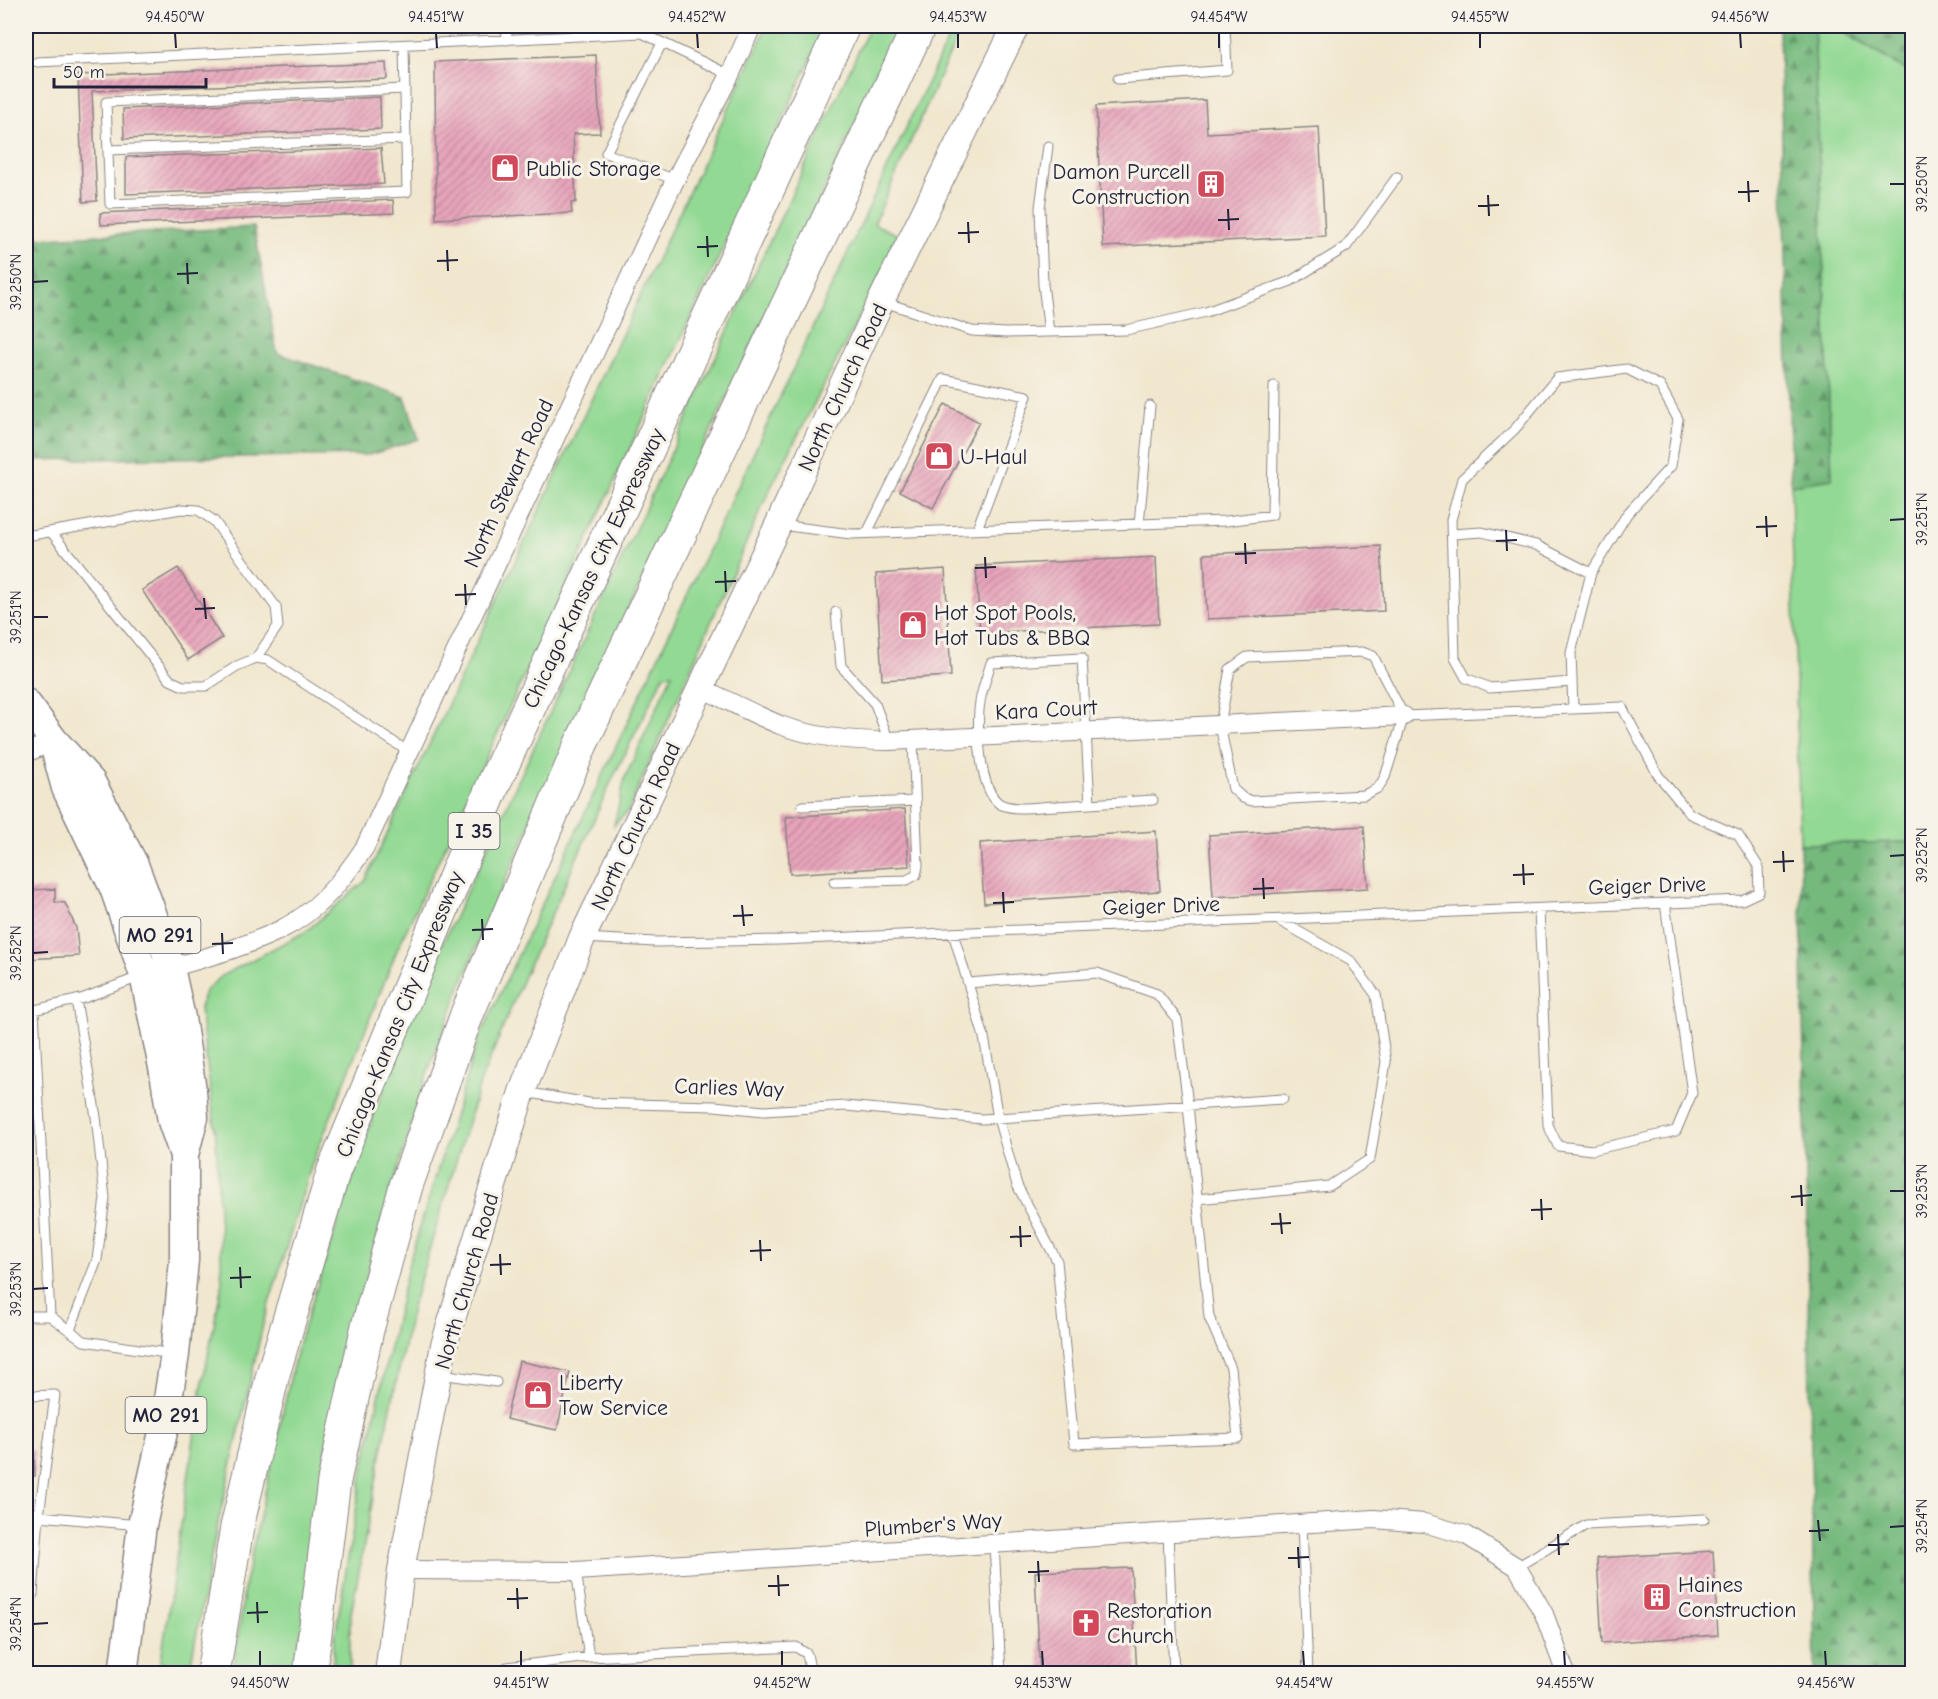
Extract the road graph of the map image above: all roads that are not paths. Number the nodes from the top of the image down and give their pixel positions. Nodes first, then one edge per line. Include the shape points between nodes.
1 (506, 26) edge
2 (752, 26) edge
3 (843, 26) edge
4 (919, 26) edge
5 (1016, 26) edge
6 (1225, 26) edge
7 (642, 29) edge
8 (507, 40) junction
9 (662, 43) junction
10 (404, 45) junction
11 (37, 62) dead end
12 (730, 75) junction
13 (1118, 79) dead end
14 (405, 89) junction
15 (406, 139) junction
16 (1048, 146) dead end
17 (108, 150) junction
18 (1397, 177) dead end
19 (675, 180) junction
20 (881, 301) junction
21 (1049, 332) junction
22 (1274, 386) dead end
23 (1150, 406) dead end
24 (1139, 524) junction
25 (778, 525) junction
26 (977, 529) junction
27 (51, 532) junction
28 (867, 533) junction
29 (1452, 534) junction
30 (26, 536) edge
31 (1591, 573) junction
32 (836, 612) dead end
33 (256, 658) junction
34 (1572, 682) junction
35 (700, 688) junction
36 (26, 703) edge
37 (1574, 709) junction
38 (1404, 716) junction
39 (1220, 725) junction
40 (1086, 731) junction
41 (977, 737) junction
42 (913, 740) junction
43 (54, 741) junction
44 (889, 741) junction
45 (409, 752) junction
46 (26, 753) edge
47 (1153, 800) dead end
48 (916, 801) junction
49 (1090, 804) junction
50 (802, 806) dead end
51 (834, 882) dead end
52 (1665, 903) junction
53 (1539, 909) junction
54 (1278, 920) junction
55 (953, 933) junction
56 (582, 938) junction
57 (157, 972) junction
58 (968, 983) junction
59 (76, 1000) junction
60 (30, 1011) edge
61 (522, 1092) junction
62 (1283, 1099) dead end
63 (1188, 1105) junction
64 (998, 1118) junction
65 (1197, 1199) junction
66 (26, 1316) edge
67 (50, 1316) junction
68 (70, 1330) junction
69 (176, 1354) junction
70 (438, 1373) junction
71 (496, 1382) dead end
72 (26, 1396) edge
73 (26, 1510) edge
74 (39, 1516) junction
75 (1704, 1519) dead end
76 (1302, 1524) junction
77 (142, 1525) junction
78 (1168, 1533) junction
79 (994, 1544) junction
80 (1517, 1567) junction
81 (401, 1570) junction
82 (576, 1571) junction
83 (26, 1611) edge
84 (589, 1657) junction
85 (123, 1674) edge
86 (213, 1674) edge
87 (310, 1674) edge
88 (388, 1674) edge
89 (500, 1674) edge
90 (811, 1674) edge
91 (1001, 1674) edge
92 (1174, 1674) edge
93 (1308, 1674) edge
94 (1566, 1674) edge

1 - 8 lane
2 - 12 street, North Stewart Road
3 - 86 highway, Chicago-Kansas City Expressway / I 35 via 495,781 334,1170 273,1374 237,1527
4 - 87 highway via 581,744 467,1014 406,1186 366,1330 334,1481
5 - 20 main road, North Church Road
6 - 13 lane via 1227,70
7 - 8 lane
7 - 9 lane
8 - 10 lane
9 - 12 lane
9 - 19 lane via 606,153
10 - 11 lane
10 - 14 lane
12 - 19 street, North Stewart Road
14 - 15 lane
14 - 17 lane via 106,102
15 - 17 lane
15 - 17 lane via 407,192 110,204
16 - 21 lane via 1040,208
18 - 21 lane via 1346,247 1291,281 1206,312 1126,330
19 - 45 street, North Stewart Road
20 - 21 lane via 972,331
20 - 25 main road, North Church Road
22 - 24 lane via 1272,515
23 - 24 lane
24 - 26 lane
25 - 28 lane
25 - 35 main road, North Church Road
26 - 28 lane
26 - 28 lane via 1027,396 943,379
27 - 30 lane
27 - 33 lane via 170,680 183,686 206,686
27 - 33 lane via 181,509 198,510 214,521 276,607 278,626
29 - 31 lane via 1482,532 1536,545
29 - 31 lane via 1451,520 1462,479 1515,429 1557,378 1627,369 1660,387 1678,419 1671,466 1627,514
29 - 34 lane via 1455,658 1466,678 1490,688
31 - 34 lane via 1571,653
32 - 44 lane via 841,666 875,704
33 - 45 lane via 268,660
34 - 37 lane
35 - 44 street, Kara Court via 782,725 827,737
35 - 56 main road, North Church Road
36 - 43 main road, MO 291
37 - 38 lane
37 - 52 lane, Geiger Drive via 1622,707 1658,775 1690,814 1738,835 1758,866 1759,892 1742,900
38 - 39 street, Kara Court
38 - 39 lane via 1373,656 1362,652 1247,657 1230,669
38 - 39 lane via 1378,788 1364,795 1252,801 1233,789
39 - 40 street, Kara Court
40 - 41 street, Kara Court
40 - 41 lane via 1082,658 991,663 980,702
40 - 49 lane
41 - 42 street, Kara Court
41 - 49 lane via 988,789 994,800 1004,806
42 - 44 street, Kara Court
42 - 48 lane
43 - 46 street
43 - 57 main road, MO 291 via 66,788
45 - 57 street, North Stewart Road via 365,847 329,894 281,930
47 - 49 lane
48 - 50 lane
48 - 51 lane via 916,875 907,880
52 - 53 lane, Geiger Drive
52 - 53 lane via 1692,1093 1676,1131 1592,1150 1558,1146 1548,1125
53 - 54 lane, Geiger Drive
54 - 55 lane, Geiger Drive
54 - 65 lane via 1351,961 1376,995 1386,1062 1370,1159 1329,1186
55 - 56 lane, Geiger Drive via 655,942
55 - 58 lane
56 - 61 main road, North Church Road
57 - 59 lane
57 - 69 main road, MO 291 via 164,1072 172,1121 184,1155 184,1260
58 - 63 lane via 1098,973 1157,994 1177,1019
58 - 64 lane via 984,1037
59 - 60 lane
59 - 68 lane via 105,1198 97,1260
60 - 67 lane
61 - 64 lane, Carlies Way via 589,1103 764,1111 846,1106 934,1116
61 - 70 main road, North Church Road
62 - 63 lane, Carlies Way
63 - 64 lane, Carlies Way
63 - 65 lane
64 - 65 lane via 1017,1185 1057,1262 1074,1444 1238,1438 1231,1368 1209,1317
66 - 67 lane
67 - 68 lane
68 - 69 lane via 84,1341
69 - 77 main road, MO 291
70 - 71 lane
70 - 81 main road, North Church Road
72 - 74 lane via 56,1395
73 - 74 lane
74 - 77 lane
74 - 83 lane via 33,1594
75 - 80 lane via 1586,1525
76 - 78 street, Plumber's Way
76 - 80 street, Plumber's Way via 1374,1519 1424,1523 1466,1535
76 - 93 lane
77 - 85 main road, MO 291
78 - 79 street, Plumber's Way
78 - 92 lane
79 - 82 street, Plumber's Way
79 - 91 lane
80 - 94 street via 1544,1614
81 - 82 street, Plumber's Way
81 - 88 main road, North Church Road
82 - 84 lane
84 - 89 lane via 507,1667
84 - 90 lane via 796,1647 807,1654

